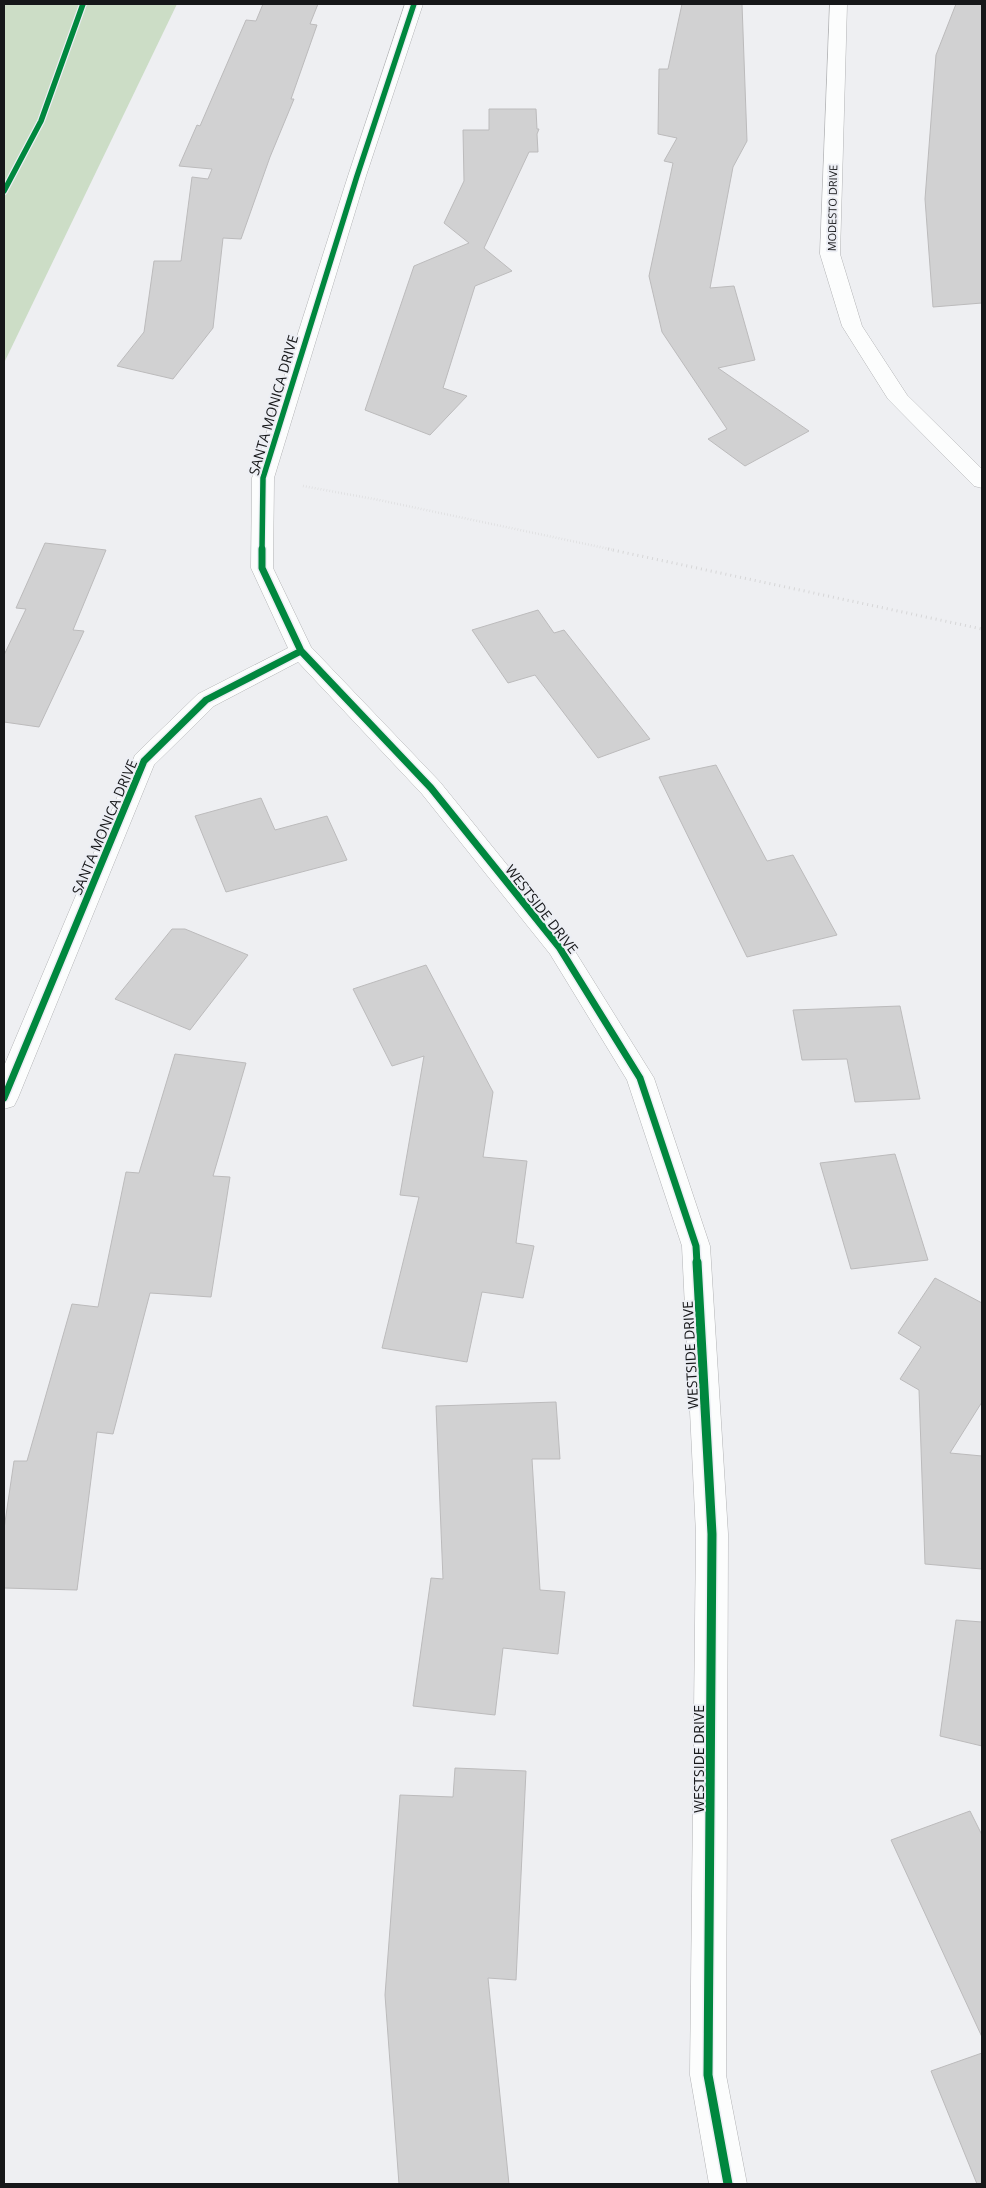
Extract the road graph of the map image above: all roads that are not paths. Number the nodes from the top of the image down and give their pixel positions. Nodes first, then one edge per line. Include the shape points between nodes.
1 (414, 4) edge
2 (838, 4) edge
3 (982, 481) edge
4 (301, 651) junction
5 (4, 1098) edge
6 (728, 2184) edge

1 - 4 street, SANTA MONICA DRIVE via 263,478 262,568
2 - 3 street, MODESTO DRIVE via 830,254 852,326 899,399
4 - 5 street, SANTA MONICA DRIVE via 206,700 144,761
4 - 6 street, WESTSIDE DRIVE via 431,788 559,947 640,1078 696,1246 712,1534 708,2075

